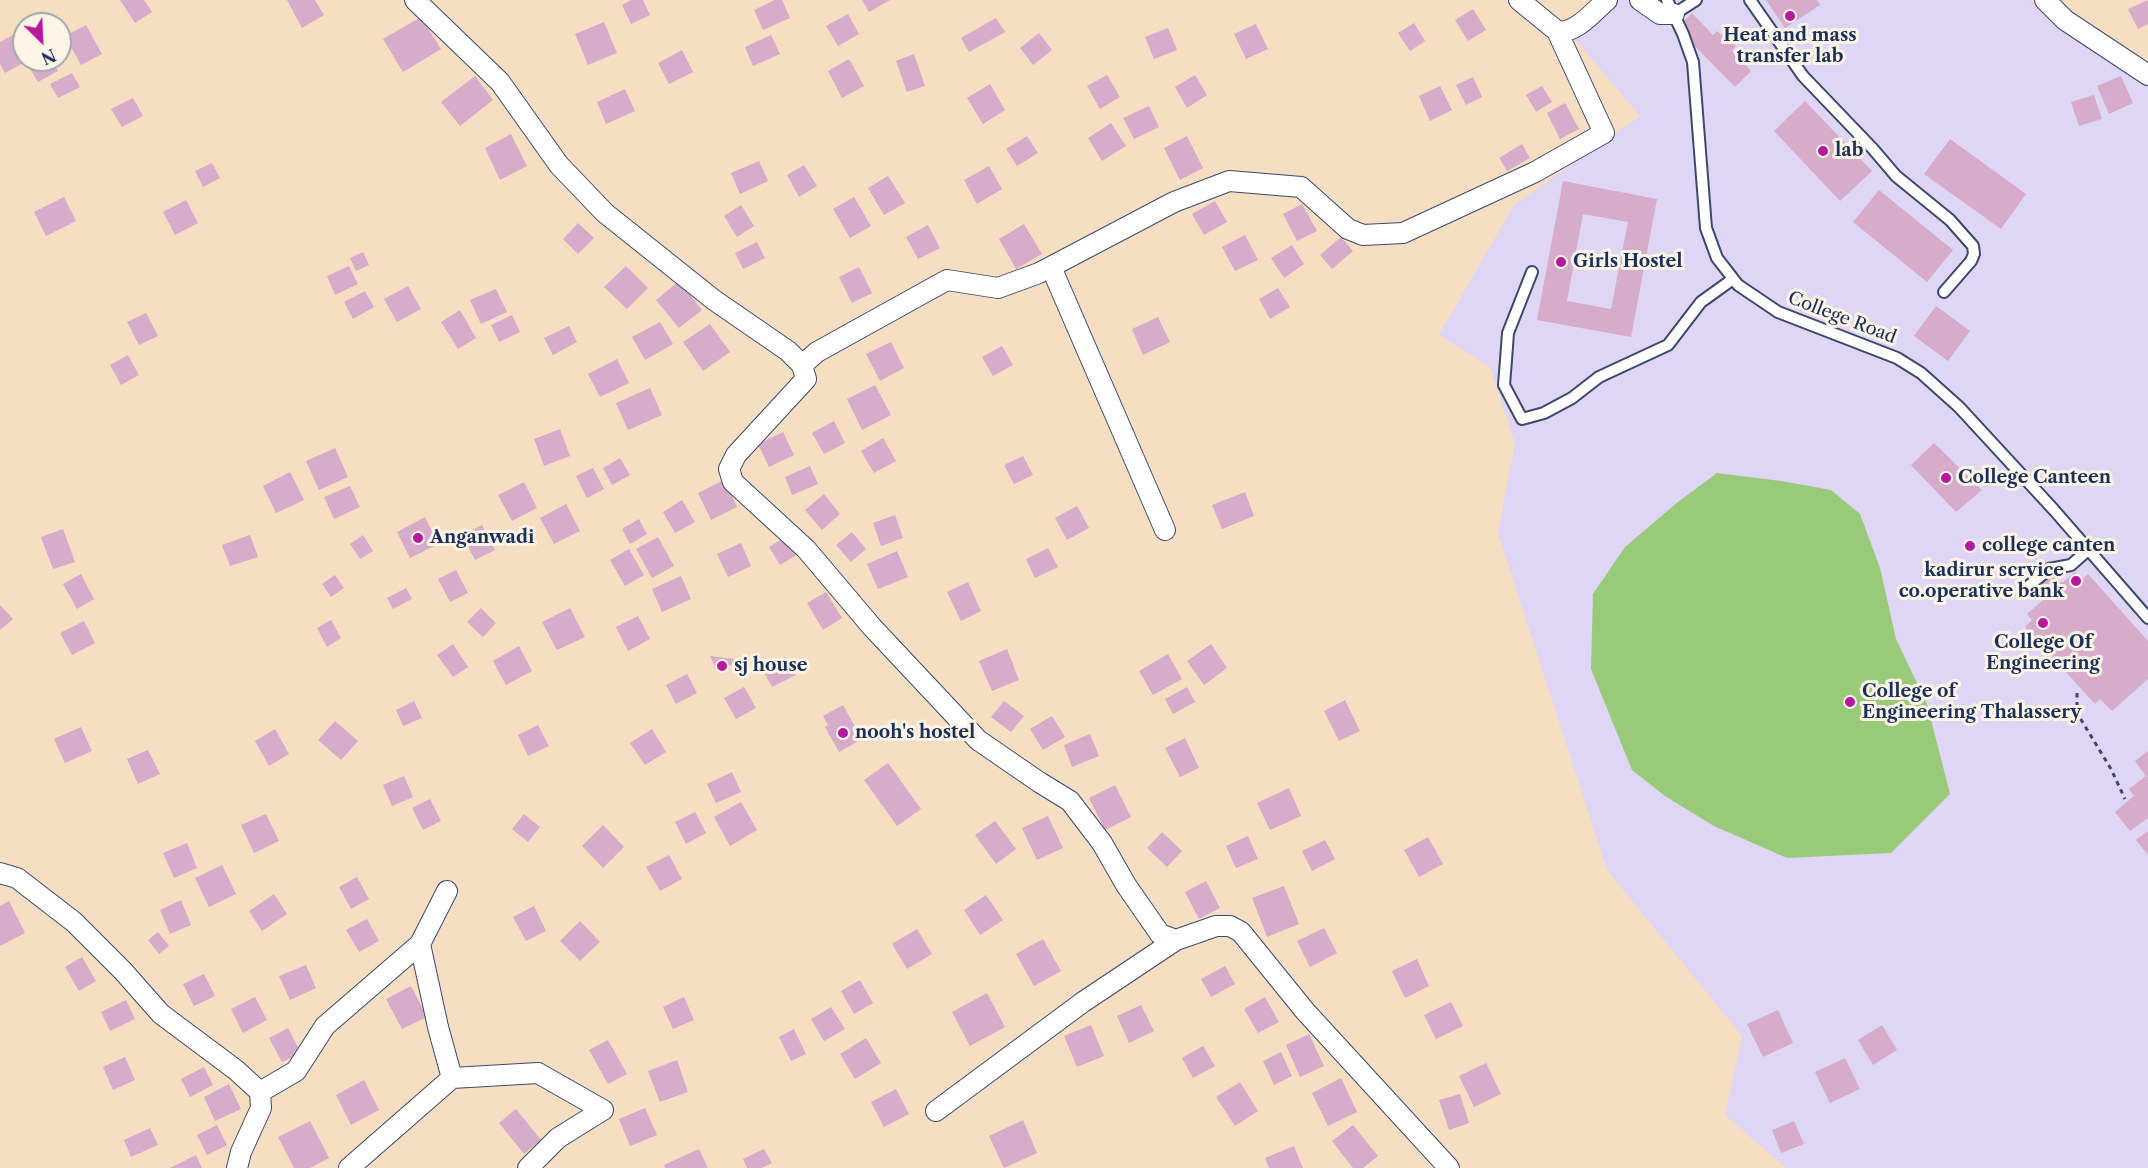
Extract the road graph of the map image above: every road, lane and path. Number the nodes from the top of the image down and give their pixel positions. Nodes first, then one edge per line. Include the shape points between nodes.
1 (415, 0) edge
2 (1519, 0) edge
3 (1607, 0) edge
4 (1640, 0) edge
5 (1696, 0) edge
6 (1750, 0) edge
7 (2045, 0) edge
8 (1671, 7) edge
9 (1557, 31) junction
10 (2148, 75) edge
11 (1051, 267) junction
12 (1533, 272) dead end
13 (1733, 279) junction
14 (1944, 292) dead end
15 (802, 366) junction
16 (1165, 530) dead end
17 (2088, 550) junction
18 (2025, 589) dead end
19 (2148, 618) edge
20 (2077, 693) dead end
21 (2125, 799) dead end
22 (0, 873) edge
23 (447, 891) dead end
24 (1176, 940) junction
25 (420, 944) junction
26 (452, 1078) junction
27 (260, 1092) junction
28 (936, 1111) dead end
29 (237, 1168) edge
30 (349, 1168) edge
31 (528, 1168) edge
32 (1449, 1168) edge

1 - 15 street via 500,82 559,165 605,213 714,300 788,351
2 - 9 street
3 - 9 street via 1574,29
4 - 8 street via 1660,14
5 - 8 lane
6 - 14 lane via 1803,76 1896,176 1950,220 1973,246 1971,261
7 - 10 street via 2065,20
8 - 13 lane, College Road via 1693,62 1706,228 1717,258
9 - 11 street via 1604,133 1535,172 1403,233 1363,235 1348,229 1301,188 1229,181 1174,202
11 - 15 street via 998,288 947,280 817,352
11 - 16 street
12 - 13 lane via 1508,333 1505,369 1504,385 1522,419 1544,413 1599,377 1668,345 1701,302
13 - 17 lane, College Road via 1778,312 1897,358 1921,373 1959,406
15 - 24 street via 806,379 736,455 729,469 733,482 806,549 872,627 978,740 1070,801 1160,934
17 - 18 lane via 2071,566 2049,569
17 - 19 lane, College Road
20 - 21 path via 2078,713
22 - 27 street via 17,878 74,922 161,1014
23 - 25 street
24 - 28 street via 1083,1002
24 - 32 street via 1216,926 1230,926 1241,933 1305,1011
25 - 26 street
25 - 27 street via 325,1026 296,1071
26 - 30 street
26 - 31 street via 538,1073 603,1110 558,1138
27 - 29 street via 261,1108

